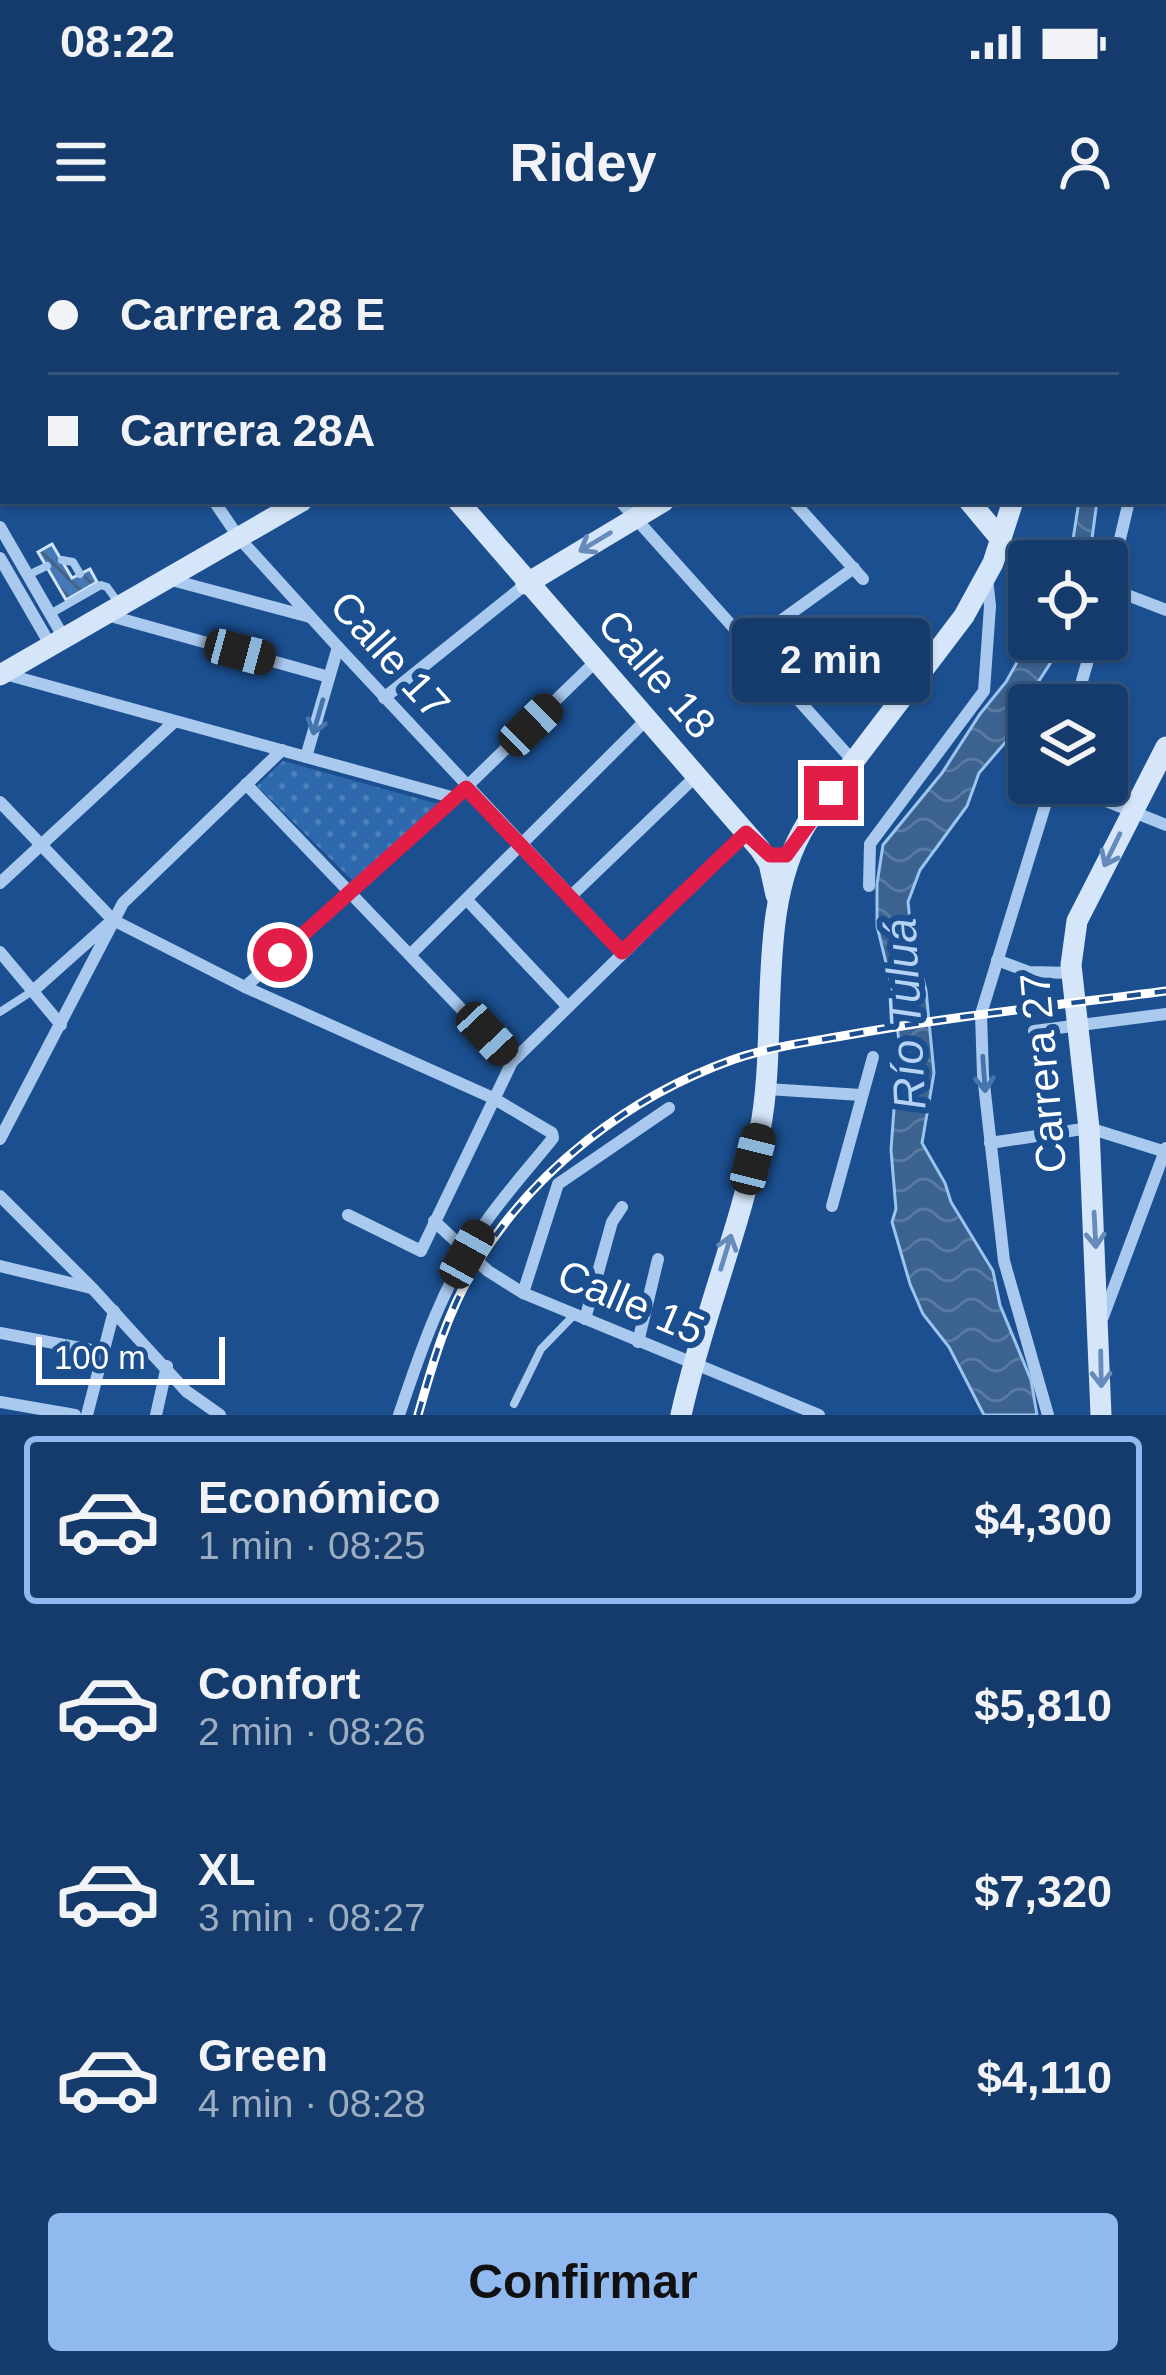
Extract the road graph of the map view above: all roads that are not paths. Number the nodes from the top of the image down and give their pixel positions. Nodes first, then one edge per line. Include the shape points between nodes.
1 (216, 504) edge
2 (297, 504) edge
3 (460, 504) edge
4 (797, 504) edge
5 (972, 504) edge
6 (1011, 504) edge
7 (1128, 504) edge
8 (627, 510) edge
9 (0, 527) edge
10 (999, 537) junction
11 (239, 538) junction
12 (1120, 540) edge
13 (0, 557) edge
14 (62, 560) dead end
15 (47, 566) dead end
16 (80, 574) dead end
17 (28, 575) junction
18 (987, 577) junction
19 (168, 579) junction
20 (526, 584) junction
21 (1128, 598) edge
22 (113, 610) junction
23 (1166, 610) edge
24 (50, 614) junction
25 (311, 617) junction
26 (58, 642) junction
27 (747, 645) junction
28 (338, 647) junction
29 (595, 662) junction
30 (1, 674) edge
31 (329, 676) junction
32 (384, 698) junction
33 (646, 720) junction
34 (174, 722) junction
35 (1166, 746) edge
36 (282, 750) junction
37 (306, 757) junction
38 (855, 763) junction
39 (1160, 771) edge
40 (696, 776) junction
41 (246, 784) junction
42 (461, 793) junction
43 (0, 802) edge
44 (1050, 804) edge
45 (1112, 804) edge
46 (1130, 811) junction
47 (1166, 825) edge
48 (753, 841) junction
49 (41, 845) junction
50 (521, 846) junction
51 (793, 850) junction
52 (0, 883) edge
53 (869, 886) dead end
54 (351, 891) junction
55 (570, 897) junction
56 (467, 900) junction
57 (777, 908) junction
58 (113, 920) junction
59 (0, 952) edge
60 (622, 952) junction
61 (412, 953) junction
62 (997, 960) junction
63 (1072, 974) junction
64 (245, 986) junction
65 (34, 990) junction
66 (566, 1005) junction
67 (0, 1012) edge
68 (1166, 1014) edge
69 (62, 1025) junction
70 (1078, 1026) junction
71 (1034, 1031) dead end
72 (873, 1057) dead end
73 (512, 1062) junction
74 (766, 1089) junction
75 (862, 1095) junction
76 (493, 1098) junction
77 (670, 1108) dead end
78 (1089, 1128) junction
79 (0, 1139) edge
80 (990, 1143) junction
81 (1166, 1151) edge
82 (0, 1197) edge
83 (832, 1206) dead end
84 (622, 1207) dead end
85 (348, 1215) dead end
86 (434, 1221) junction
87 (467, 1254) junction
88 (658, 1259) dead end
89 (0, 1266) edge
90 (93, 1288) junction
91 (523, 1293) junction
92 (114, 1311) junction
93 (580, 1317) junction
94 (1100, 1324) junction
95 (0, 1333) edge
96 (638, 1342) junction
97 (102, 1352) junction
98 (692, 1364) junction
99 (166, 1366) junction
100 (0, 1402) edge
101 (514, 1404) dead end
102 (204, 1411) edge
103 (75, 1415) edge
104 (86, 1415) edge
105 (157, 1415) edge
106 (220, 1415) edge
107 (399, 1415) edge
108 (681, 1415) edge
109 (820, 1415) edge
110 (1048, 1415) edge
111 (1101, 1415) edge

1 - 11 street, Calle 17
2 - 11 street
3 - 20 street, Calle 18
4 - 27 street via 858,574
5 - 10 street
6 - 10 street
7 - 12 street
8 -> 20 street
8 - 27 street
9 - 17 street
10 - 18 street
11 - 19 street
11 - 25 street, Calle 17
13 - 26 street
14 - 16 lane
15 - 17 lane
17 - 24 street
18 - 38 street
18 - 53 street via 984,691 870,844
19 - 22 street
19 - 25 street
20 - 29 street, Calle 18
20 - 32 street
21 - 23 street
22 - 24 lane via 107,586
22 - 26 street
22 - 31 street
24 - 26 street
25 - 28 street, Calle 17
26 - 30 street
27 - 38 street
28 - 31 street
28 - 32 street, Calle 17
29 - 33 street, Calle 18
29 - 42 street
30 - 34 street
31 -> 37 street
32 - 42 street, Calle 17
33 - 40 street, Calle 18
33 - 50 street
34 - 36 street
34 - 49 street
35 - 39 street, Carrera 27
36 - 37 street
36 - 41 street
37 - 42 street
38 - 51 street
39 - 46 street, Carrera 27
40 - 48 street, Calle 18
40 - 55 street
41 - 54 street
41 - 58 street
42 - 50 street, Calle 17
42 - 54 street
43 - 49 street
44 - 62 street
45 - 46 street
46 - 47 street
46 -> 63 street, Carrera 27 via 1077,921
48 - 51 street via 778,857
48 - 57 street, Calle 18 via 773,876
48 - 60 street
49 - 52 street
49 - 58 street
50 - 55 street, Calle 17
50 - 56 street
51 - 57 street
54 - 61 street
54 - 64 street
55 - 60 street, Calle 17
56 - 61 street
56 - 66 street
57 - 74 street
58 - 64 street
58 - 65 street
58 - 69 street
59 - 65 street
60 - 66 street
61 - 73 street
62 - 63 street
62 -> 80 street via 981,1014
63 - 70 street, Carrera 27
64 - 76 street
65 - 67 lane
65 - 69 street
66 - 73 street
68 - 70 street
69 - 79 street
70 - 71 street
70 - 78 street, Carrera 27
72 - 75 street
73 - 76 street
74 - 75 street
98 -> 74 street
75 - 83 street
76 - 86 street
76 - 87 street via 553,1138
77 - 91 street via 559,1184
78 - 80 street
78 - 81 street
78 -> 94 street, Carrera 27
80 - 110 street via 1009,1281
81 - 94 street
82 - 90 street
84 - 93 street
85 - 86 street via 421,1251
86 - 87 street, Calle 15
87 - 91 street, Calle 15
87 - 107 street via 424,1338
88 - 96 street
89 - 90 street
90 - 92 street
91 - 93 street, Calle 15
92 - 97 street
92 - 99 street
93 - 96 street, Calle 15
93 - 101 lane via 541,1349
94 -> 111 street, Carrera 27
95 - 97 street
96 - 98 street, Calle 15
97 - 104 street
98 - 108 street
98 - 109 street, Calle 15
99 - 102 street
99 - 105 street
100 - 103 street
102 - 106 street

